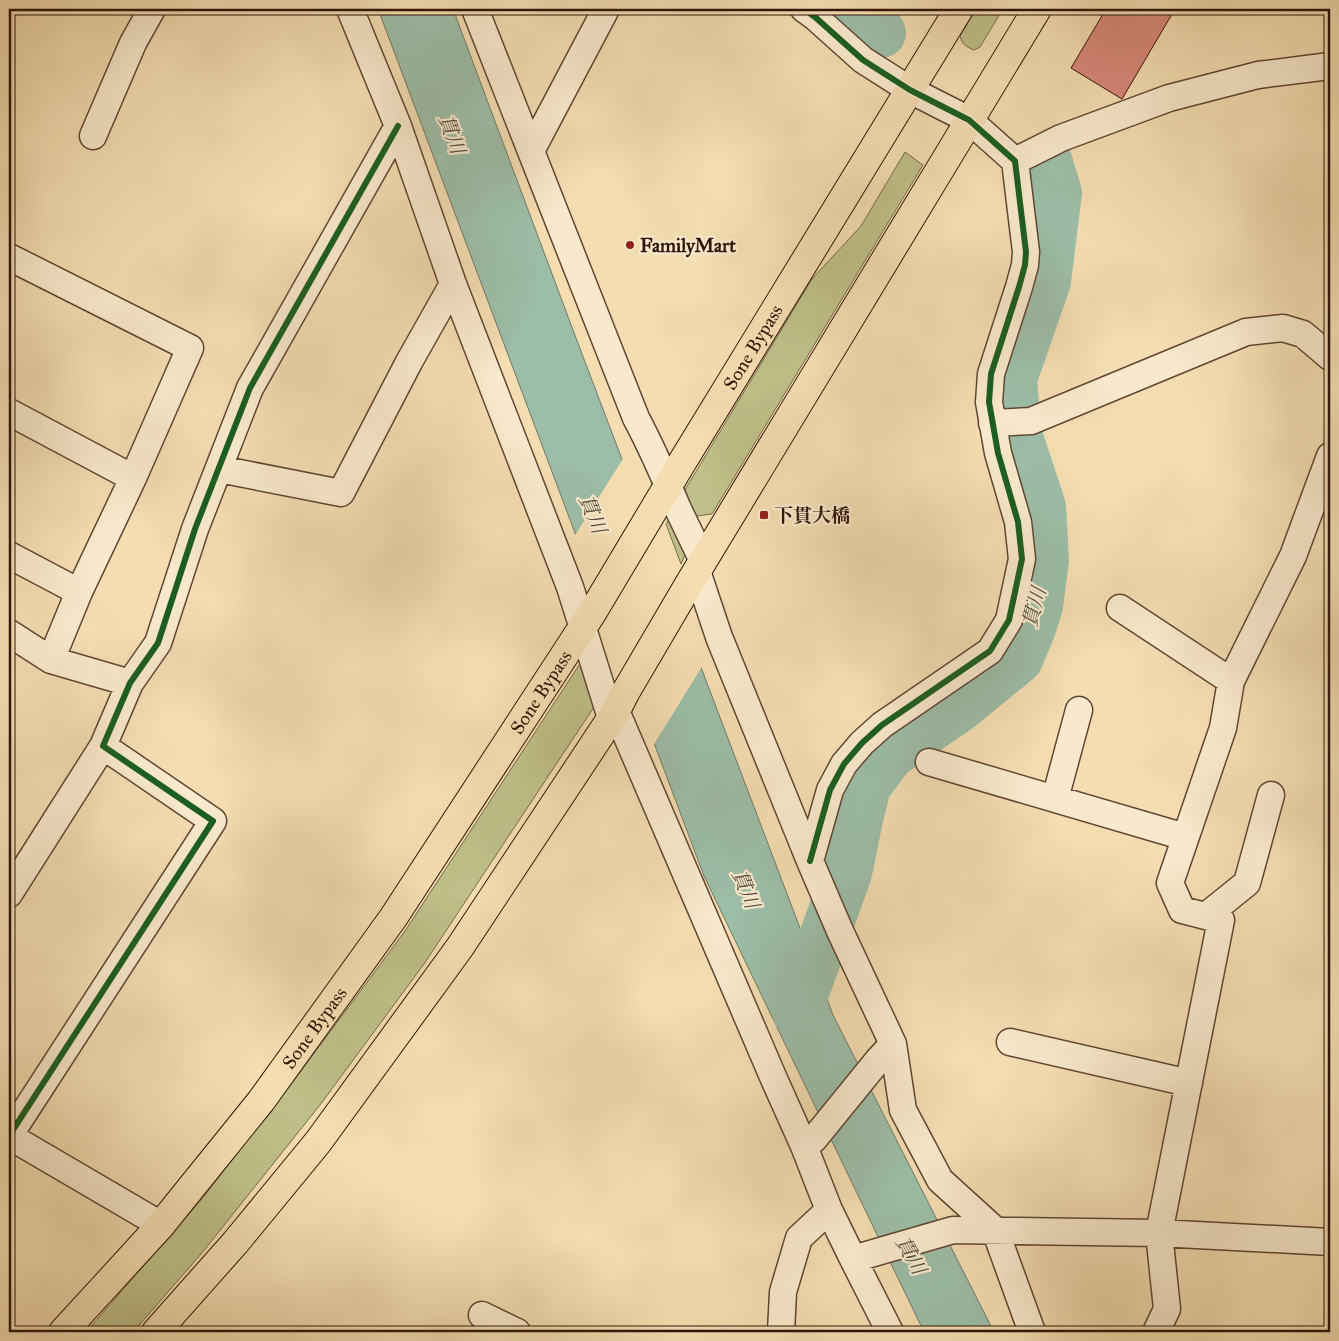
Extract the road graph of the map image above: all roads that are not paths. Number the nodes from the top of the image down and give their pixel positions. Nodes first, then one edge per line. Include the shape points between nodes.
1 (152, 9) edge
2 (350, 9) edge
3 (475, 9) edge
4 (606, 9) edge
5 (804, 9) edge
6 (959, 9) edge
7 (1037, 9) edge
8 (1330, 66) edge
9 (910, 90) junction
10 (969, 120) junction
11 (398, 126) junction
12 (93, 136) dead end
13 (530, 150) junction
14 (1018, 160) junction
15 (9, 257) edge
16 (453, 284) junction
17 (1330, 357) edge
18 (9, 412) edge
19 (996, 423) junction
20 (1330, 456) edge
21 (219, 470) junction
22 (133, 478) junction
23 (664, 494) junction
24 (9, 555) edge
25 (696, 572) junction
26 (79, 592) junction
27 (1120, 608) dead end
28 (588, 621) junction
29 (9, 634) edge
30 (51, 660) junction
31 (1231, 681) junction
32 (130, 683) junction
33 (617, 707) junction
34 (1079, 710) dead end
35 (103, 746) junction
36 (929, 762) dead end
37 (1271, 795) dead end
38 (1055, 799) junction
39 (1185, 838) junction
40 (810, 861) junction
41 (9, 894) edge
42 (1206, 916) junction
43 (1010, 1042) dead end
44 (886, 1052) junction
45 (1189, 1083) junction
46 (9, 1136) edge
47 (809, 1142) junction
48 (830, 1210) junction
49 (161, 1225) junction
50 (995, 1230) junction
51 (1159, 1233) junction
52 (1330, 1242) edge
53 (861, 1256) junction
54 (482, 1315) dead end
55 (64, 1332) edge
56 (156, 1332) edge
57 (517, 1332) edge
58 (781, 1332) edge
59 (890, 1332) edge
60 (1032, 1332) edge
61 (1156, 1332) edge

1 - 12 street via 133,42
2 - 11 street
3 - 13 street
4 - 13 street
5 - 9 street via 862,60
6 - 9 highway, Sone Bypass
7 - 10 highway
8 - 14 street via 1258,75 1168,98 1061,138
9 - 10 street
9 - 23 highway, Sone Bypass
10 - 14 street
10 - 25 highway
11 - 16 street
11 - 21 street via 250,388
13 - 23 street via 646,437
14 - 19 street via 1025,264 991,374 989,402
15 - 22 street via 190,348
16 - 21 street via 340,492
16 - 28 street via 570,587
17 - 19 street via 1303,334 1283,328 1246,332 1032,420
18 - 22 street
19 - 40 street via 998,453 1018,522 1022,559 1008,620 990,652 882,725 844,764 830,790
20 - 31 street via 1293,556
21 - 32 street via 195,529 158,643
22 - 26 street
23 - 25 street via 678,509
23 - 28 highway, Sone Bypass
24 - 26 street
25 - 33 highway
25 - 40 street
26 - 30 street
27 - 31 street
28 - 33 street
28 - 49 highway, Sone Bypass via 393,918 261,1101
29 - 30 street
30 - 32 street
31 - 39 street via 1223,728
32 - 35 street
33 - 47 street via 774,1079
33 - 56 highway via 460,947 324,1134
34 - 38 street
35 - 41 street
35 - 46 street via 213,821
36 - 38 street
37 - 42 street via 1247,883
38 - 39 street
39 - 42 street via 1170,883 1182,910
40 - 44 street via 872,998
42 - 45 street via 1221,920
43 - 45 street
44 - 47 street
44 - 50 street via 903,1110 940,1180
45 - 51 street
46 - 49 street
47 - 48 street
48 - 53 street
48 - 58 street via 799,1238 783,1292
49 - 55 highway, Sone Bypass
50 - 51 street
50 - 53 street via 953,1230
50 - 60 street
51 - 52 street
51 - 61 street via 1168,1309
53 - 59 street
54 - 57 street

